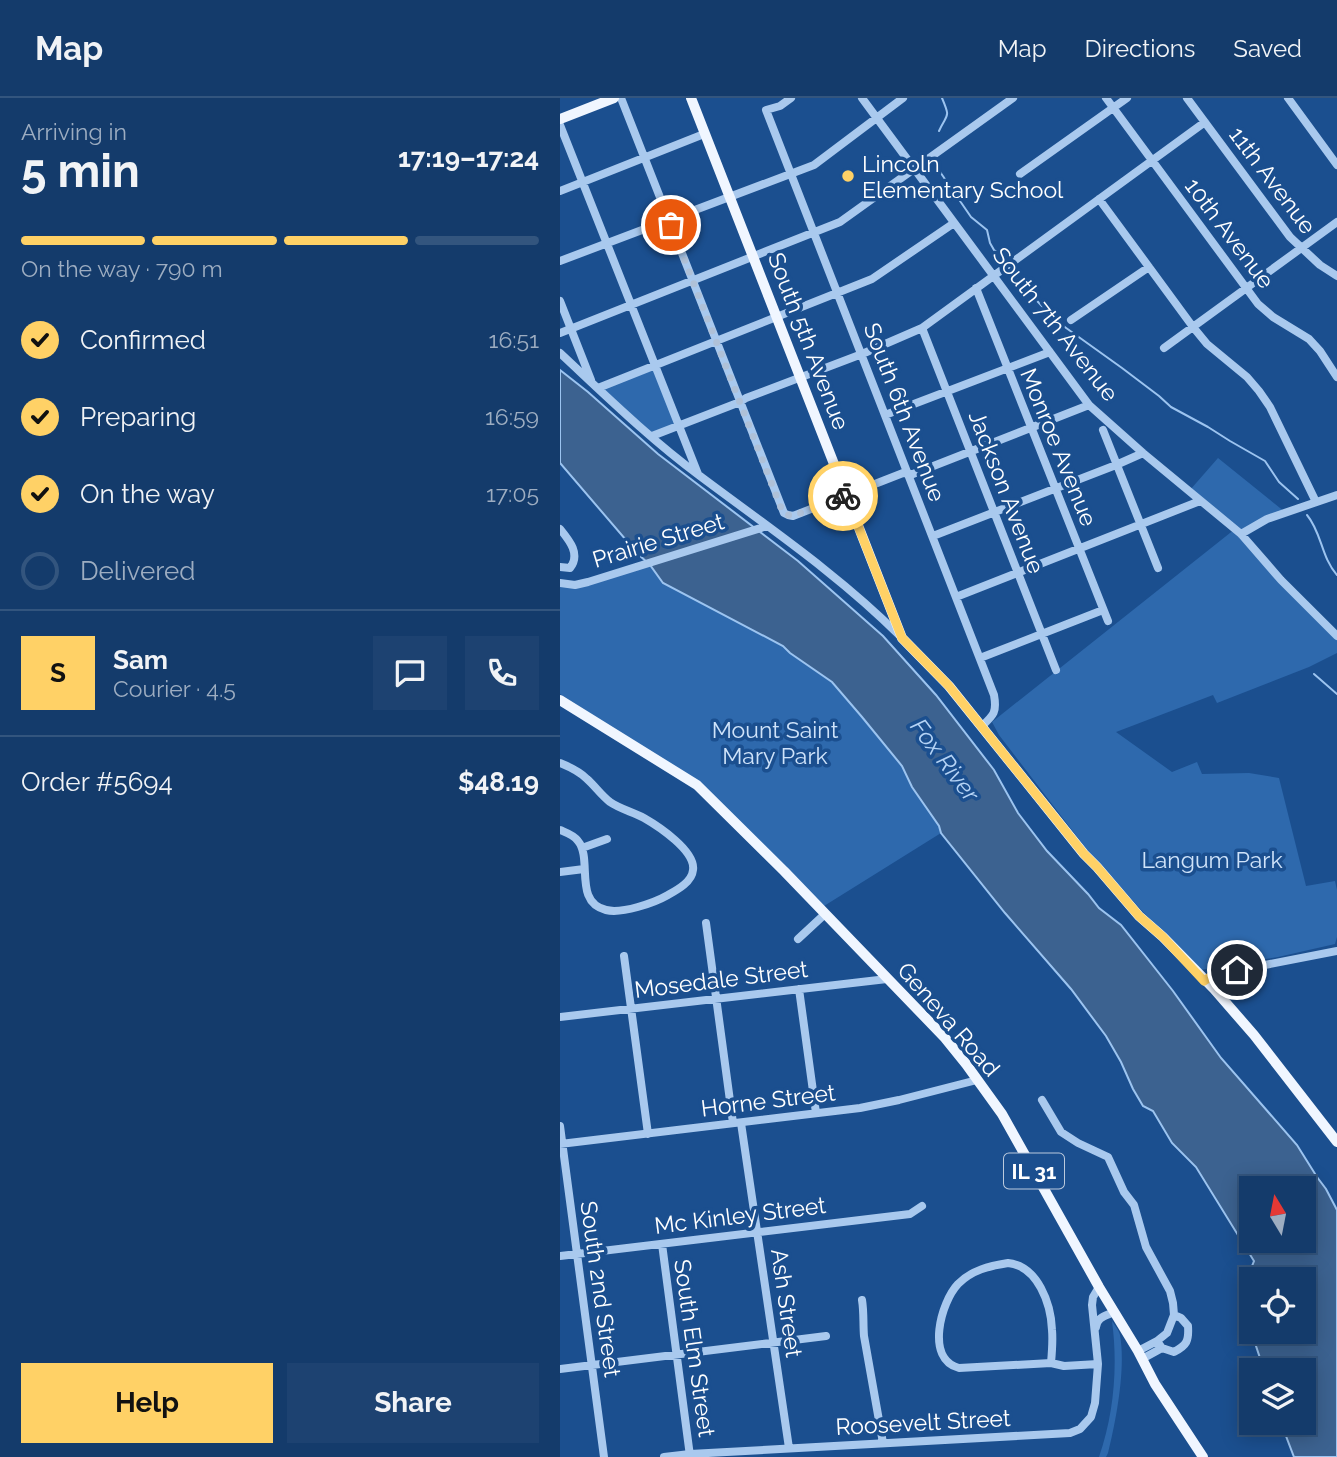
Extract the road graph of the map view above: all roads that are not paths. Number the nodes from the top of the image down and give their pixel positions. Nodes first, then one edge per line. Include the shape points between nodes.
1 (614, 98) edge
2 (621, 98) edge
3 (691, 98) edge
4 (791, 98) edge
5 (862, 98) edge
6 (903, 98) edge
7 (1013, 98) edge
8 (1106, 98) edge
9 (1127, 98) edge
10 (1187, 98) edge
11 (1287, 98) edge
12 (1113, 108) junction
13 (876, 117) junction
14 (560, 119) edge
15 (1205, 122) junction
16 (560, 125) edge
17 (704, 134) junction
18 (644, 158) junction
19 (1152, 160) junction
20 (1337, 165) edge
21 (915, 170) junction
22 (791, 172) junction
23 (1020, 174) dead end
24 (583, 182) junction
25 (560, 191) edge
26 (730, 197) junction
27 (1099, 199) junction
28 (668, 219) junction
29 (1337, 222) edge
30 (954, 223) junction
31 (814, 232) junction
32 (607, 244) junction
33 (1301, 249) junction
34 (753, 257) junction
35 (560, 261) edge
36 (1149, 267) junction
37 (993, 275) junction
38 (1337, 276) edge
39 (692, 281) junction
40 (976, 288) junction
41 (1245, 288) junction
42 (838, 293) junction
43 (560, 302) edge
44 (632, 305) junction
45 (777, 317) junction
46 (1071, 320) dead end
47 (1192, 327) junction
48 (922, 328) junction
49 (572, 329) junction
50 (560, 333) edge
51 (716, 341) junction
52 (1164, 348) dead end
53 (1050, 352) junction
54 (560, 353) edge
55 (862, 354) junction
56 (656, 365) junction
57 (1007, 368) junction
58 (1337, 377) edge
59 (801, 378) junction
60 (595, 385) junction
61 (946, 391) junction
62 (740, 402) junction
63 (1089, 405) junction
64 (885, 415) junction
65 (680, 425) junction
66 (1031, 428) junction
67 (1103, 430) dead end
68 (652, 436) junction
69 (971, 452) junction
70 (1143, 453) junction
71 (1116, 465) junction
72 (908, 474) junction
73 (699, 475) junction
74 (1055, 489) junction
75 (846, 495) junction
76 (1337, 495) edge
77 (1200, 501) junction
78 (1316, 502) junction
79 (994, 512) junction
80 (767, 526) junction
81 (1140, 526) junction
82 (560, 529) edge
83 (1241, 534) junction
84 (933, 536) junction
85 (1079, 549) junction
86 (560, 567) edge
87 (1158, 568) dead end
88 (1018, 573) junction
89 (560, 583) edge
90 (956, 597) junction
91 (1103, 610) junction
92 (1108, 621) dead end
93 (1042, 634) junction
94 (1337, 636) edge
95 (902, 638) junction
96 (980, 658) junction
97 (1056, 670) dead end
98 (560, 700) edge
99 (982, 726) junction
100 (560, 763) edge
101 (560, 830) edge
102 (607, 839) dead end
103 (582, 848) junction
104 (584, 869) junction
105 (560, 872) edge
106 (825, 914) junction
107 (706, 923) dead end
108 (798, 939) dead end
109 (1337, 951) edge
110 (624, 956) dead end
111 (887, 979) junction
112 (1204, 981) junction
113 (799, 989) junction
114 (716, 999) junction
115 (630, 1009) junction
116 (560, 1017) edge
117 (977, 1080) junction
118 (1042, 1100) dead end
119 (816, 1113) junction
120 (737, 1123) junction
121 (560, 1126) edge
122 (648, 1134) junction
123 (1337, 1142) edge
124 (561, 1144) edge
125 (922, 1206) dead end
126 (757, 1232) junction
127 (662, 1244) junction
128 (577, 1254) junction
129 (560, 1256) edge
130 (1099, 1287) junction
131 (862, 1300) dead end
132 (1114, 1311) junction
133 (1174, 1314) junction
134 (1096, 1329) junction
135 (826, 1336) dead end
136 (773, 1343) junction
137 (1159, 1344) junction
138 (677, 1355) junction
139 (1140, 1355) junction
140 (1051, 1363) junction
141 (1098, 1364) junction
142 (592, 1365) junction
143 (560, 1369) edge
144 (883, 1443) junction
145 (789, 1448) junction
146 (690, 1455) edge
147 (604, 1457) edge
148 (664, 1457) edge
149 (1203, 1457) edge

1 - 14 main road
2 - 18 street
3 - 17 main road, South 5th Avenue
4 - 22 street, South 6th Avenue via 766,110
5 - 13 street, South 7th Avenue
6 - 13 street
7 - 21 street
8 - 12 street, 10th Avenue
9 - 12 street
10 - 15 street, 11th Avenue
11 - 20 street
12 - 19 street, 10th Avenue
12 - 23 street
13 - 21 street, South 7th Avenue
13 - 22 street via 814,164
15 - 19 street
15 - 33 street, 11th Avenue
16 - 24 street
17 - 18 street
17 - 26 main road, South 5th Avenue
18 - 24 street
18 - 28 street
19 - 27 street
19 - 41 street, 10th Avenue
21 - 30 street, South 7th Avenue
21 - 31 street via 841,222
22 - 26 street
22 - 31 street, South 6th Avenue
24 - 25 street
24 - 32 street
26 - 28 street
26 - 34 main road, South 5th Avenue
27 - 36 street
27 - 37 street
28 - 32 street
28 - 39 street
29 - 33 street
30 - 37 street, South 7th Avenue
30 - 42 street via 879,275
31 - 34 street
31 - 42 street, South 6th Avenue
32 - 35 street
32 - 44 street
33 - 38 street, 11th Avenue
33 - 41 street
34 - 39 street
34 - 45 main road, South 5th Avenue
36 - 46 street
36 - 47 street
37 - 40 street
37 - 53 street, South 7th Avenue
39 - 44 street
39 - 51 street
40 - 48 street
40 - 57 street, Monroe Avenue
41 - 47 street
41 - 58 street, 10th Avenue via 1273,317 1309,339
42 - 45 street
42 - 55 street, South 6th Avenue
43 - 49 street
44 - 49 street
44 - 56 street
45 - 51 street
45 - 59 main road, South 5th Avenue
47 - 52 street
47 - 78 street via 1259,391
48 - 55 street
48 - 61 street, Jackson Avenue
49 - 50 street
49 - 60 street
51 - 56 street
51 - 62 street
53 - 57 street
53 - 63 street, South 7th Avenue
54 - 60 street
55 - 59 street
55 - 64 street, South 6th Avenue
56 - 60 street
56 - 65 street
57 - 61 street
57 - 66 street, Monroe Avenue
59 - 62 street
59 - 75 main road, South 5th Avenue
60 - 68 street
61 - 64 street
61 - 69 street, Jackson Avenue
62 - 65 street
62 - 75 street via 783,513 793,516
63 - 66 street
63 - 70 street, South 7th Avenue
64 - 72 street, South 6th Avenue
65 - 68 street
65 - 73 street
66 - 69 street
66 - 74 street, Monroe Avenue
67 - 71 street
68 - 73 street
69 - 72 street
69 - 79 street, Jackson Avenue
70 - 71 street
70 - 77 street, South 7th Avenue
71 - 74 street
71 - 81 street
72 - 75 street
72 - 84 street, South 6th Avenue
73 - 80 street
74 - 79 street
74 - 85 street, Monroe Avenue
75 - 95 main road, South 5th Avenue
76 - 78 street
77 - 81 street
77 - 83 street, South 7th Avenue
78 - 83 street via 1267,519
79 - 84 street
79 - 88 street, Jackson Avenue
80 - 89 street, Prairie Street via 588,582
80 - 95 street via 835,576
81 - 85 street
81 - 87 street
82 - 86 street via 572,545 575,561 570,568
83 - 94 street, South 7th Avenue
84 - 90 street, South 6th Avenue
85 - 88 street
85 - 91 street, Monroe Avenue
88 - 90 street
88 - 93 street, Jackson Avenue
90 - 96 street, South 6th Avenue
91 - 92 street, Monroe Avenue
91 - 93 street
93 - 96 street
93 - 97 street, Jackson Avenue
95 - 99 main road
96 - 99 street, South 6th Avenue via 996,706 994,715
98 - 106 main road, Geneva Road / IL 31 via 697,785
99 - 112 main road via 1084,854
100 - 104 street via 584,776 610,801 670,835 688,854 694,869 687,882 664,897 611,911 591,900
101 - 103 street via 573,836
102 - 103 street
103 - 104 street
104 - 105 street
106 - 108 street
106 - 111 main road, Geneva Road / IL 31
107 - 114 street, Ash Street
109 - 112 street via 1213,975
110 - 115 street
111 - 113 street, Mosedale Street
111 - 117 main road, Geneva Road / IL 31
112 - 123 main road via 1254,1035
113 - 114 street, Mosedale Street
113 - 119 street
114 - 115 street, Mosedale Street
114 - 120 street, Ash Street
115 - 116 street, Mosedale Street
115 - 122 street
117 - 119 street, Horne Street via 876,1106
117 - 130 main road, Geneva Road / IL 31 via 1002,1114
118 - 133 street via 1061,1132 1108,1157 1134,1205 1146,1247 1170,1290
119 - 120 street, Horne Street
120 - 122 street, Horne Street
120 - 126 street, Ash Street
121 - 124 street, South 2nd Street
122 - 124 street, Horne Street
124 - 128 street, South 2nd Street
125 - 126 street, Mc Kinley Street via 910,1214
126 - 127 street, Mc Kinley Street
126 - 136 street, Ash Street
127 - 128 street, Mc Kinley Street
127 - 138 street, South Elm Street
128 - 129 street, Mc Kinley Street
128 - 142 street, South 2nd Street
130 - 132 main road, Geneva Road / IL 31
130 - 134 street, Roosevelt Street via 1092,1305
131 - 144 street
132 - 134 street via 1096,1323
132 - 139 main road, Geneva Road / IL 31
133 - 137 street
133 - 137 street via 1188,1326 1184,1347 1174,1352
134 - 141 street, Roosevelt Street
135 - 136 street
136 - 138 street
136 - 145 street, Ash Street
137 - 139 street
138 - 142 street
138 - 146 street, South Elm Street
139 - 149 main road, Geneva Road / IL 31
140 - 140 street via 1047,1302 1026,1269 1008,1263 985,1267 953,1290 939,1333 946,1362 959,1368
140 - 141 street
141 - 144 street, Roosevelt Street via 1091,1417 1070,1433
142 - 143 street
142 - 147 street, South 2nd Street
144 - 145 street, Roosevelt Street
145 - 146 street, Roosevelt Street
146 - 148 street, Roosevelt Street

